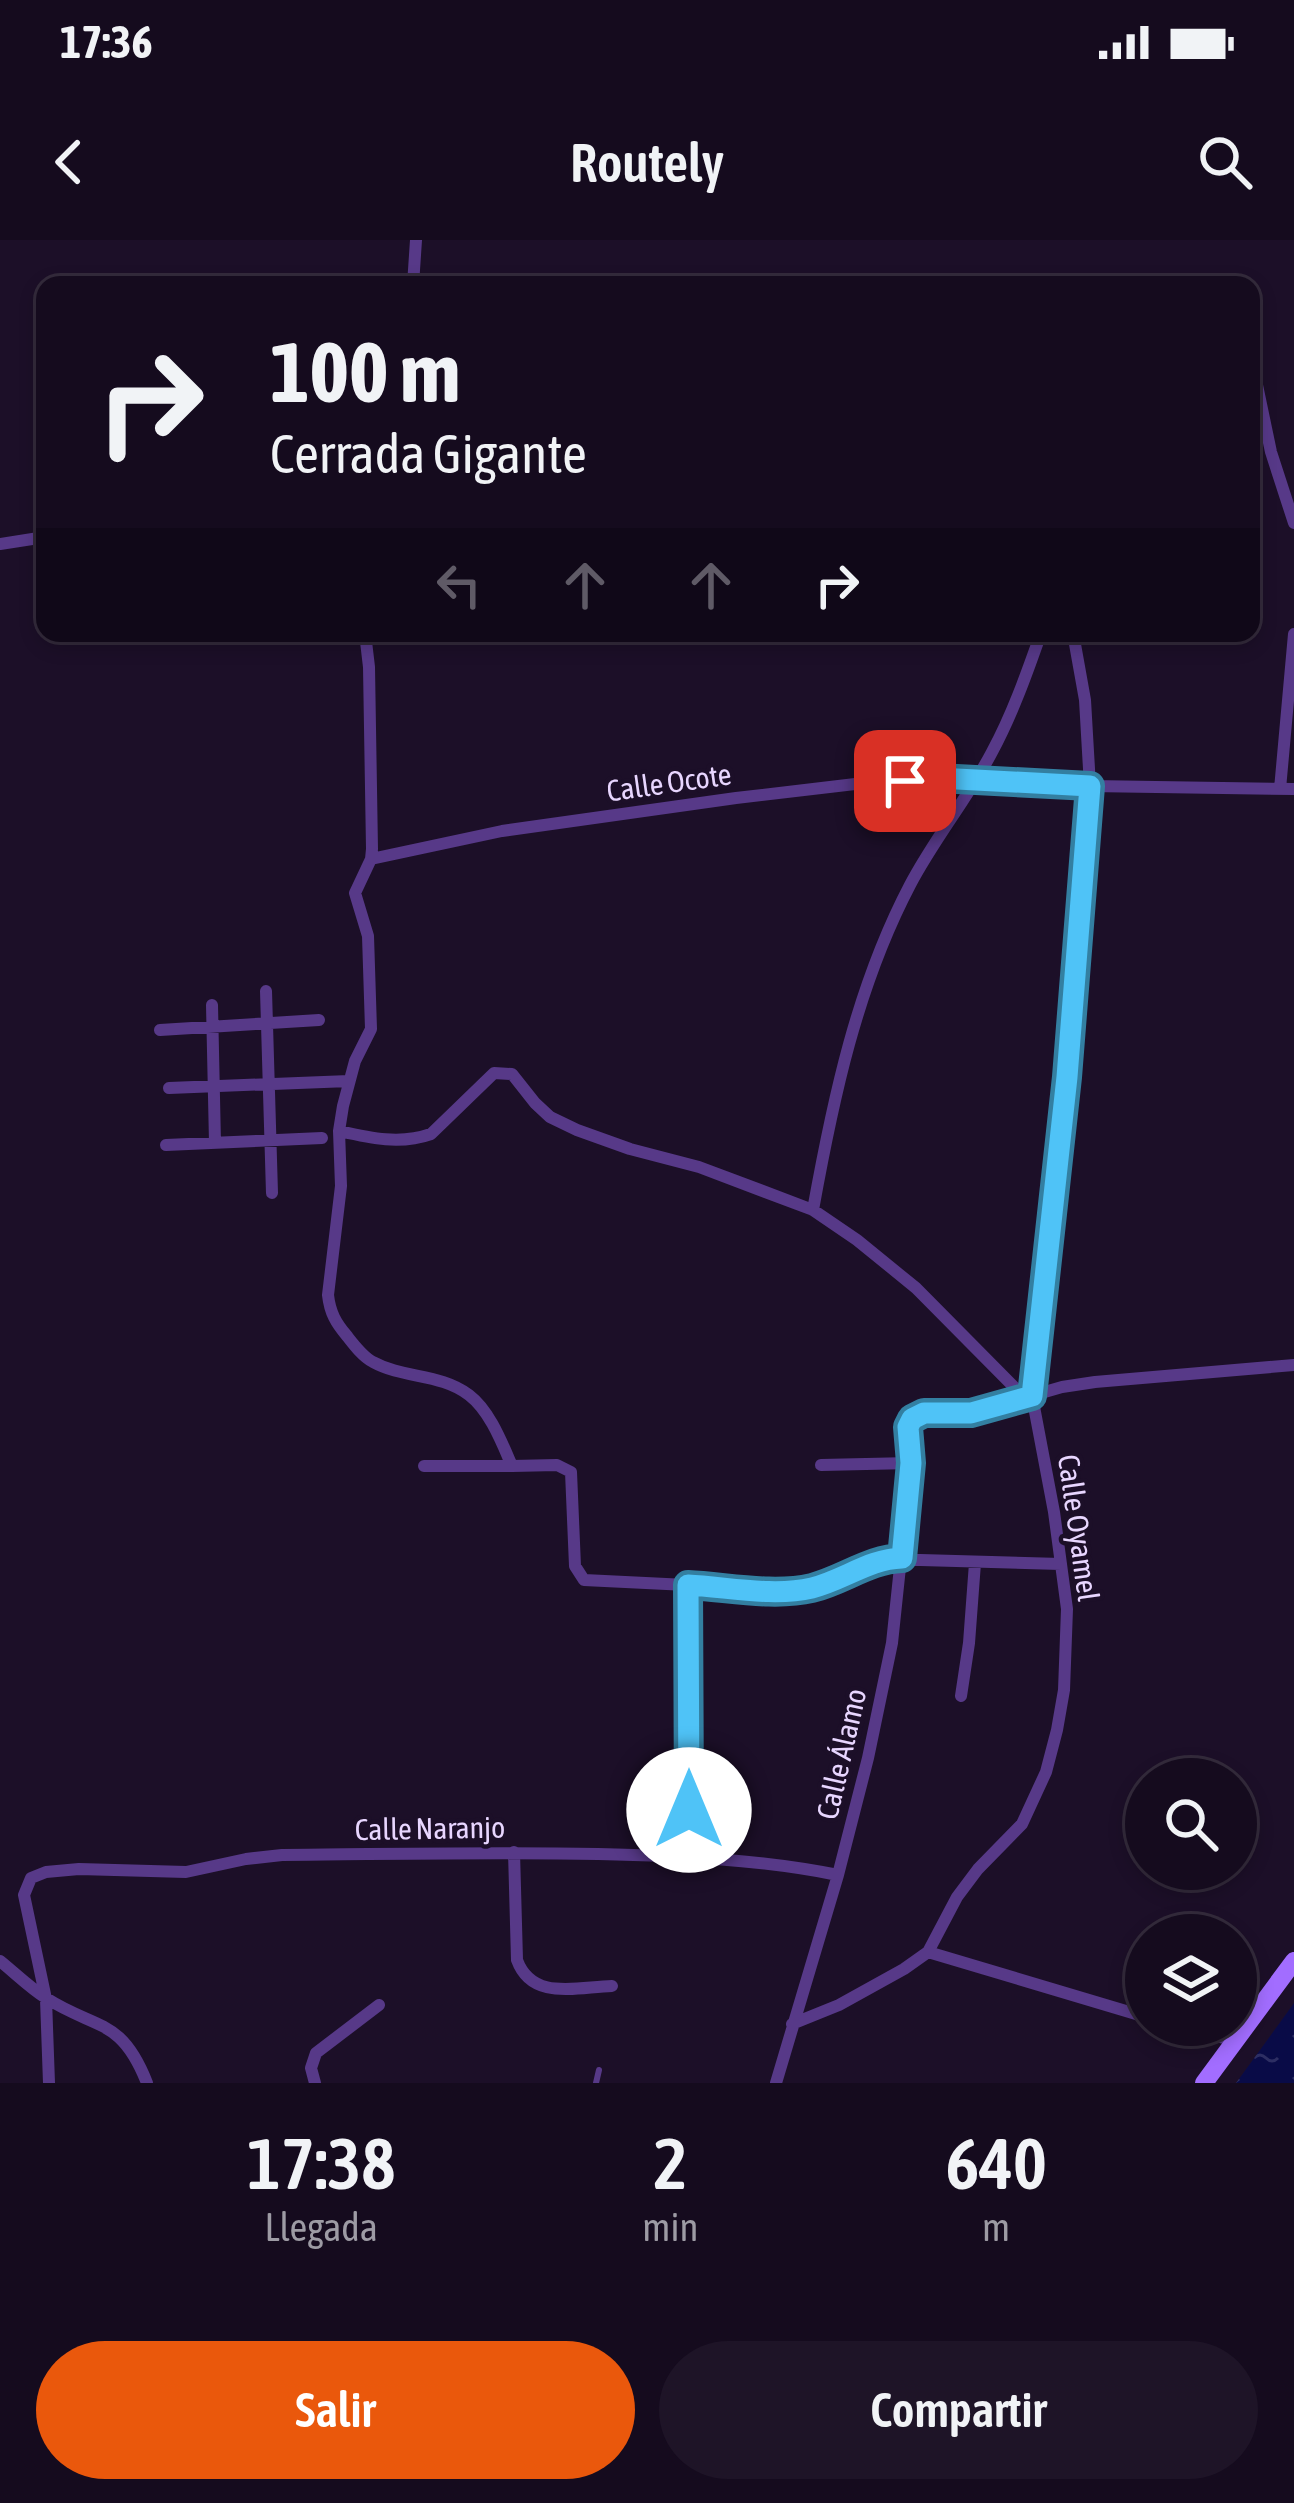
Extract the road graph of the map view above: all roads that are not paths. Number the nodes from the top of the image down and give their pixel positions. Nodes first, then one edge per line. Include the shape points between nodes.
1 (416, 240) edge
2 (414, 276) edge
3 (1260, 399) edge
4 (1294, 524) edge
5 (36, 538) edge
6 (0, 544) edge
7 (1294, 634) edge
8 (366, 642) edge
9 (1038, 642) edge
10 (1075, 642) edge
11 (976, 780) junction
12 (1090, 786) junction
13 (1287, 789) edge
14 (371, 859) junction
15 (266, 992) dead end
16 (212, 1005) dead end
17 (319, 1020) dead end
18 (267, 1022) junction
19 (212, 1026) junction
20 (160, 1030) dead end
21 (349, 1081) junction
22 (269, 1084) junction
23 (214, 1086) junction
24 (169, 1088) dead end
25 (339, 1131) junction
26 (322, 1138) dead end
27 (271, 1141) junction
28 (215, 1143) junction
29 (166, 1145) dead end
30 (272, 1192) dead end
31 (813, 1210) junction
32 (1294, 1365) edge
33 (1028, 1397) junction
34 (911, 1463) junction
35 (821, 1465) dead end
36 (424, 1466) dead end
37 (512, 1466) junction
38 (902, 1558) junction
39 (975, 1563) junction
40 (1060, 1564) junction
41 (688, 1585) junction
42 (961, 1696) dead end
43 (514, 1852) junction
44 (689, 1856) junction
45 (838, 1875) junction
46 (928, 1952) junction
47 (0, 1961) edge
48 (1294, 1961) edge
49 (612, 1986) dead end
50 (46, 1999) junction
51 (380, 2005) dead end
52 (1125, 2011) edge
53 (1257, 2011) edge
54 (792, 2024) junction
55 (1231, 2046) edge
56 (599, 2071) dead end
57 (49, 2083) edge
58 (147, 2083) edge
59 (315, 2083) edge
60 (596, 2083) edge
61 (776, 2083) edge
62 (1204, 2083) edge

1 - 2 street
3 - 4 street
5 - 6 street
7 - 13 street
8 - 14 street
9 - 11 street
10 - 12 street, Calle Oyamel
11 - 12 street, Calle Ocote
11 - 14 street, Calle Ocote via 736,798 502,831
11 - 31 street via 910,884 883,946 837,1084
12 - 13 street, Calle Ocote
12 - 33 street, Calle Oyamel via 1067,1077
14 - 21 street via 355,893 370,957 370,1029
15 - 18 street
16 - 19 street
17 - 18 street
18 - 19 street
18 - 22 street
19 - 20 street
19 - 23 street
21 - 22 street
21 - 25 street
22 - 23 street
22 - 27 street
23 - 24 street
23 - 28 street
25 - 31 street via 418,1138 494,1072 512,1074 550,1117 577,1130
25 - 37 street via 329,1310 374,1362 453,1384 474,1398
26 - 27 street
27 - 28 street
27 - 30 street
28 - 29 street
31 - 33 street via 916,1288
32 - 33 street via 1095,1382
33 - 34 street, Calle Álamo via 912,1419
33 - 40 street, Calle Oyamel
34 - 35 street
34 - 38 street, Calle Álamo
36 - 37 street
37 - 41 street via 572,1472 578,1575
38 - 39 street
38 - 41 street via 804,1589
38 - 45 street, Calle Álamo via 892,1642
39 - 40 street
39 - 42 street
40 - 46 street, Calle Oyamel via 1067,1653 1046,1772 1022,1824 956,1897
41 - 44 street
43 - 44 street, Calle Naranjo
43 - 49 street via 521,1970 546,1988
43 - 50 street, Calle Naranjo via 282,1855 186,1872 37,1874 24,1895
44 - 45 street, Calle Naranjo
45 - 54 street, Calle Álamo
46 - 52 street
46 - 54 street
47 - 50 street
48 - 53 main road
50 - 57 street
50 - 58 street via 116,2033
51 - 59 street via 316,2053
54 - 61 street, Calle Álamo
55 - 62 main road
56 - 60 lane

